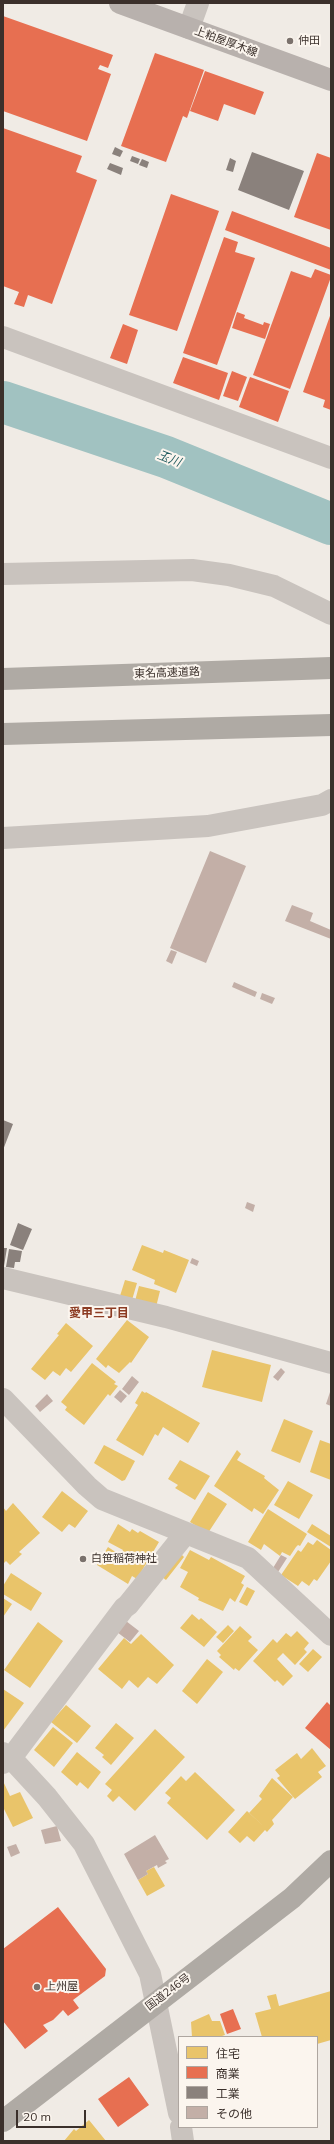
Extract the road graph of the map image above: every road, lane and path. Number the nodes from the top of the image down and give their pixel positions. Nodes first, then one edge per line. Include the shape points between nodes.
1 (120, 3) edge
2 (198, 3) edge
3 (189, 28) junction
4 (331, 80) edge
5 (3, 337) edge
6 (331, 458) edge
7 (3, 574) edge
8 (331, 614) edge
9 (331, 668) edge
10 (3, 679) edge
11 (331, 725) edge
12 (3, 734) edge
13 (328, 805) edge
14 (3, 838) edge
15 (3, 1278) edge
16 (330, 1361) edge
17 (3, 1399) edge
18 (185, 1534) junction
19 (331, 1635) edge
20 (6, 1758) edge
21 (331, 1860) edge
22 (157, 2001) junction
23 (178, 2108) edge
24 (3, 2121) edge
25 (181, 2128) edge
26 (183, 2141) edge

1 - 3 main road, 上粕屋厚木線
2 - 3 street
3 - 4 main road, 上粕屋厚木線
5 - 6 street
7 - 8 street via 192,570 229,575 274,586
9 - 10 highway, 東名高速道路
11 - 12 highway
13 - 14 street via 208,826
15 - 16 street via 166,1317
17 - 18 street via 102,1499
18 - 19 street via 248,1558
18 - 20 street
20 - 22 street via 47,1797 84,1844 150,1974
21 - 22 highway, 国道246号 via 292,1898
22 - 23 street
22 - 24 highway, 国道246号
25 - 26 street

